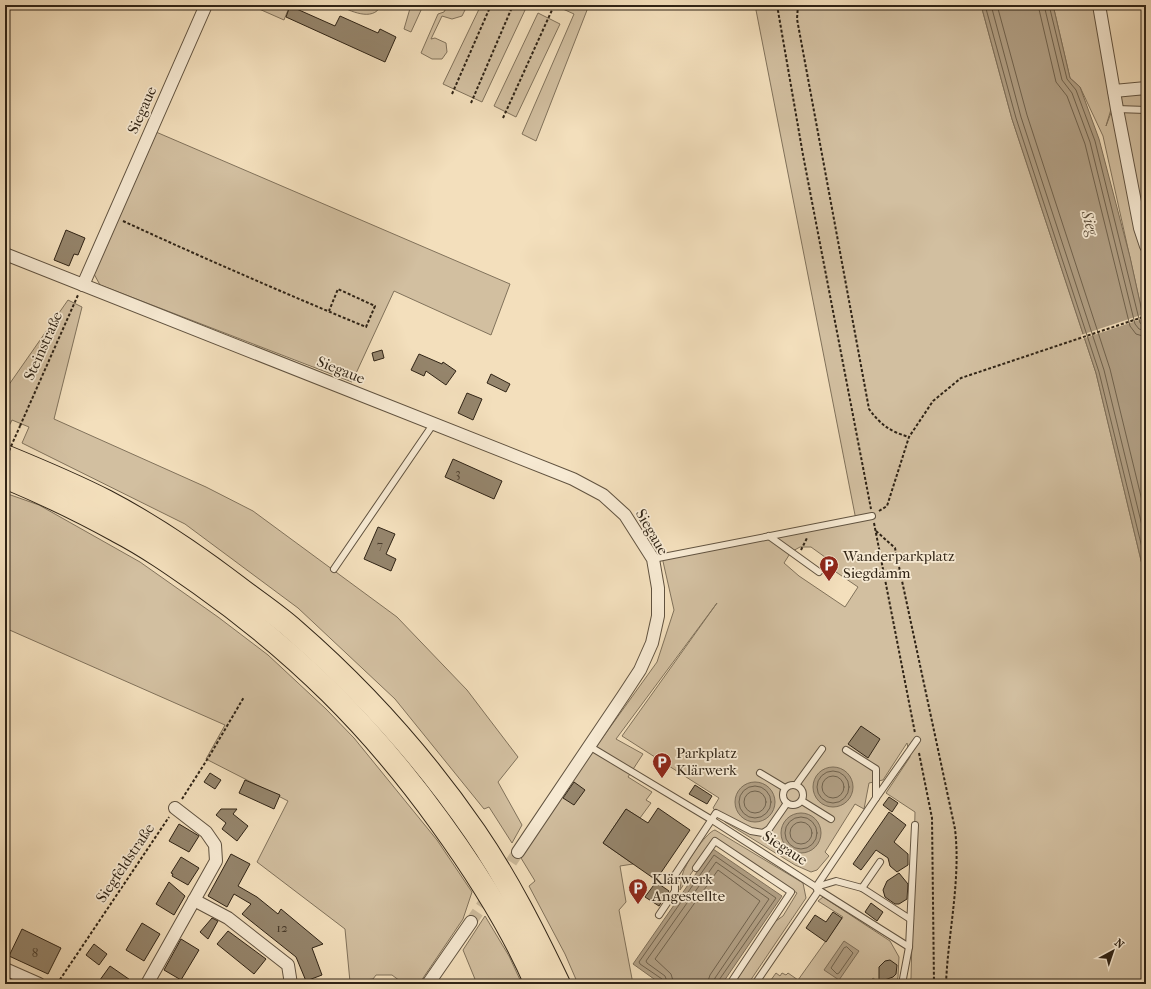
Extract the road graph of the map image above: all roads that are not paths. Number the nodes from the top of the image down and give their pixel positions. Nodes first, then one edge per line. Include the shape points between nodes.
1 (206, 5) edge
2 (1099, 5) edge
3 (1146, 88) edge
4 (1114, 91) junction
5 (1117, 109) junction
6 (1146, 110) edge
7 (1146, 246) edge
8 (5, 254) edge
9 (83, 285) junction
10 (434, 423) junction
11 (5, 456) edge
12 (5, 476) edge
13 (872, 516) road end
14 (769, 536) junction
15 (653, 559) junction
16 (334, 569) dead end
17 (819, 572) dead end
18 (916, 740) dead end
19 (589, 746) junction
20 (822, 749) dead end
21 (846, 750) dead end
22 (760, 773) dead end
23 (796, 785) junction
24 (785, 788) junction
25 (876, 798) junction
26 (802, 801) junction
27 (787, 803) junction
28 (175, 808) road end
29 (831, 819) dead end
30 (712, 820) junction
31 (915, 825) dead end
32 (518, 852) tunnel mouth
33 (880, 862) dead end
34 (696, 868) dead end
35 (862, 888) junction
36 (818, 889) junction
37 (194, 900) junction
38 (659, 915) dead end
39 (910, 919) junction
40 (471, 922) tunnel mouth
41 (909, 947) junction
42 (5, 969) edge
43 (39, 984) edge
44 (147, 984) edge
45 (291, 984) edge
46 (428, 984) edge
47 (536, 984) edge
48 (559, 984) edge
49 (730, 984) edge
50 (755, 984) edge
51 (902, 984) edge

1 - 9 street, Siegaue
2 - 4 street
3 - 4 street
4 - 5 street
5 - 6 lane
5 - 7 street via 1140,228
8 - 9 street
9 - 10 street, Siegaue
10 - 15 street, Siegaue via 573,479 603,495 625,515
10 - 16 lane
11 - 48 highway via 108,502 167,537 218,571 299,634 376,708 475,832 535,933
12 - 47 highway via 119,531 247,617 306,668 376,739 457,844 518,944
13 - 14 lane
14 - 15 lane
14 - 17 lane
15 - 19 street, Siegaue via 658,588 658,616 652,643 640,670
18 - 25 lane, Siegaue
19 - 30 lane, Siegaue
19 - 32 street, Siegaue
20 - 23 lane
21 - 25 lane via 876,769
22 - 24 lane
23 - 24 lane via 790,784
23 - 26 lane via 802,789
24 - 27 lane via 782,793
25 - 36 lane, Siegaue
26 - 27 lane via 795,805
26 - 29 lane
27 - 30 lane via 770,829 762,833 751,831 716,813
28 - 37 street via 206,832 215,845 216,861
30 - 36 lane, Siegaue
30 - 38 lane via 675,875 675,891
31 - 39 lane
33 - 35 lane
34 - 49 lane via 715,841 791,892
35 - 36 lane via 836,881
35 - 39 lane
36 - 41 lane
36 - 50 lane
37 - 44 street
37 - 45 street via 228,918 288,966
39 - 41 lane
40 - 46 street
41 - 51 lane
42 - 43 street

